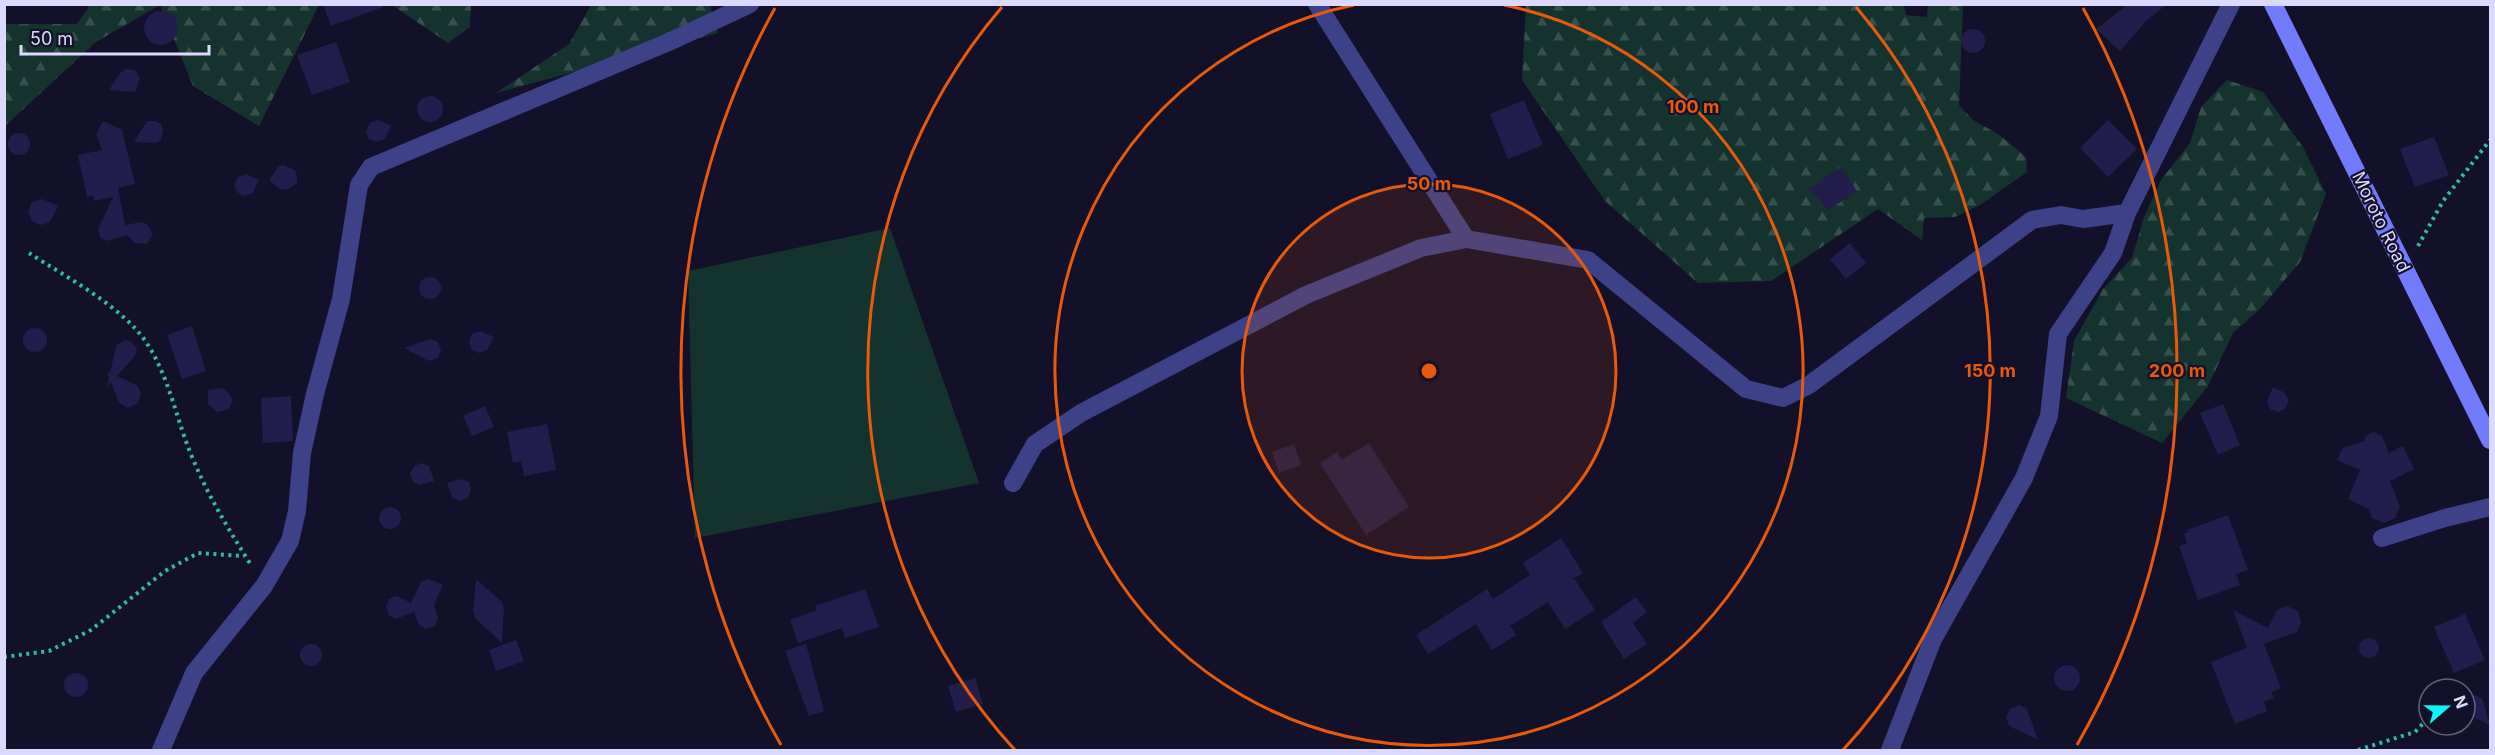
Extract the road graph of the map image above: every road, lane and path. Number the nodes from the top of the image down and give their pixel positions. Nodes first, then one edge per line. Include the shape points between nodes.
1 (750, 4) edge
2 (1317, 4) edge
3 (2231, 4) edge
4 (2272, 4) edge
5 (2490, 140) edge
6 (2127, 213) junction
7 (1466, 238) junction
8 (29, 253) dead end
9 (2404, 270) junction
10 (2490, 440) edge
11 (1013, 483) dead end
12 (2490, 507) edge
13 (2382, 538) dead end
14 (245, 556) junction
15 (264, 586) junction
16 (4, 657) edge
17 (2417, 730) edge
18 (161, 750) edge
19 (1890, 750) edge
20 (2358, 750) edge

1 - 15 street via 371,167 359,185 341,299 302,453 290,541
2 - 7 street
3 - 6 street
4 - 9 main road, Moroto Road
5 - 9 path via 2443,201
6 - 7 street via 2032,220 1809,385 1783,398 1746,389 1588,260
6 - 19 street via 2113,253 2058,334 2049,416 2024,478 1932,639
7 - 11 street via 1421,248 1306,295 1081,413 1035,444
8 - 14 path via 116,311 148,345 218,515
9 - 10 main road, Moroto Road
12 - 13 street
14 - 15 path
14 - 16 path via 198,554 165,571 90,630 49,651
15 - 18 street via 194,673
17 - 20 path

